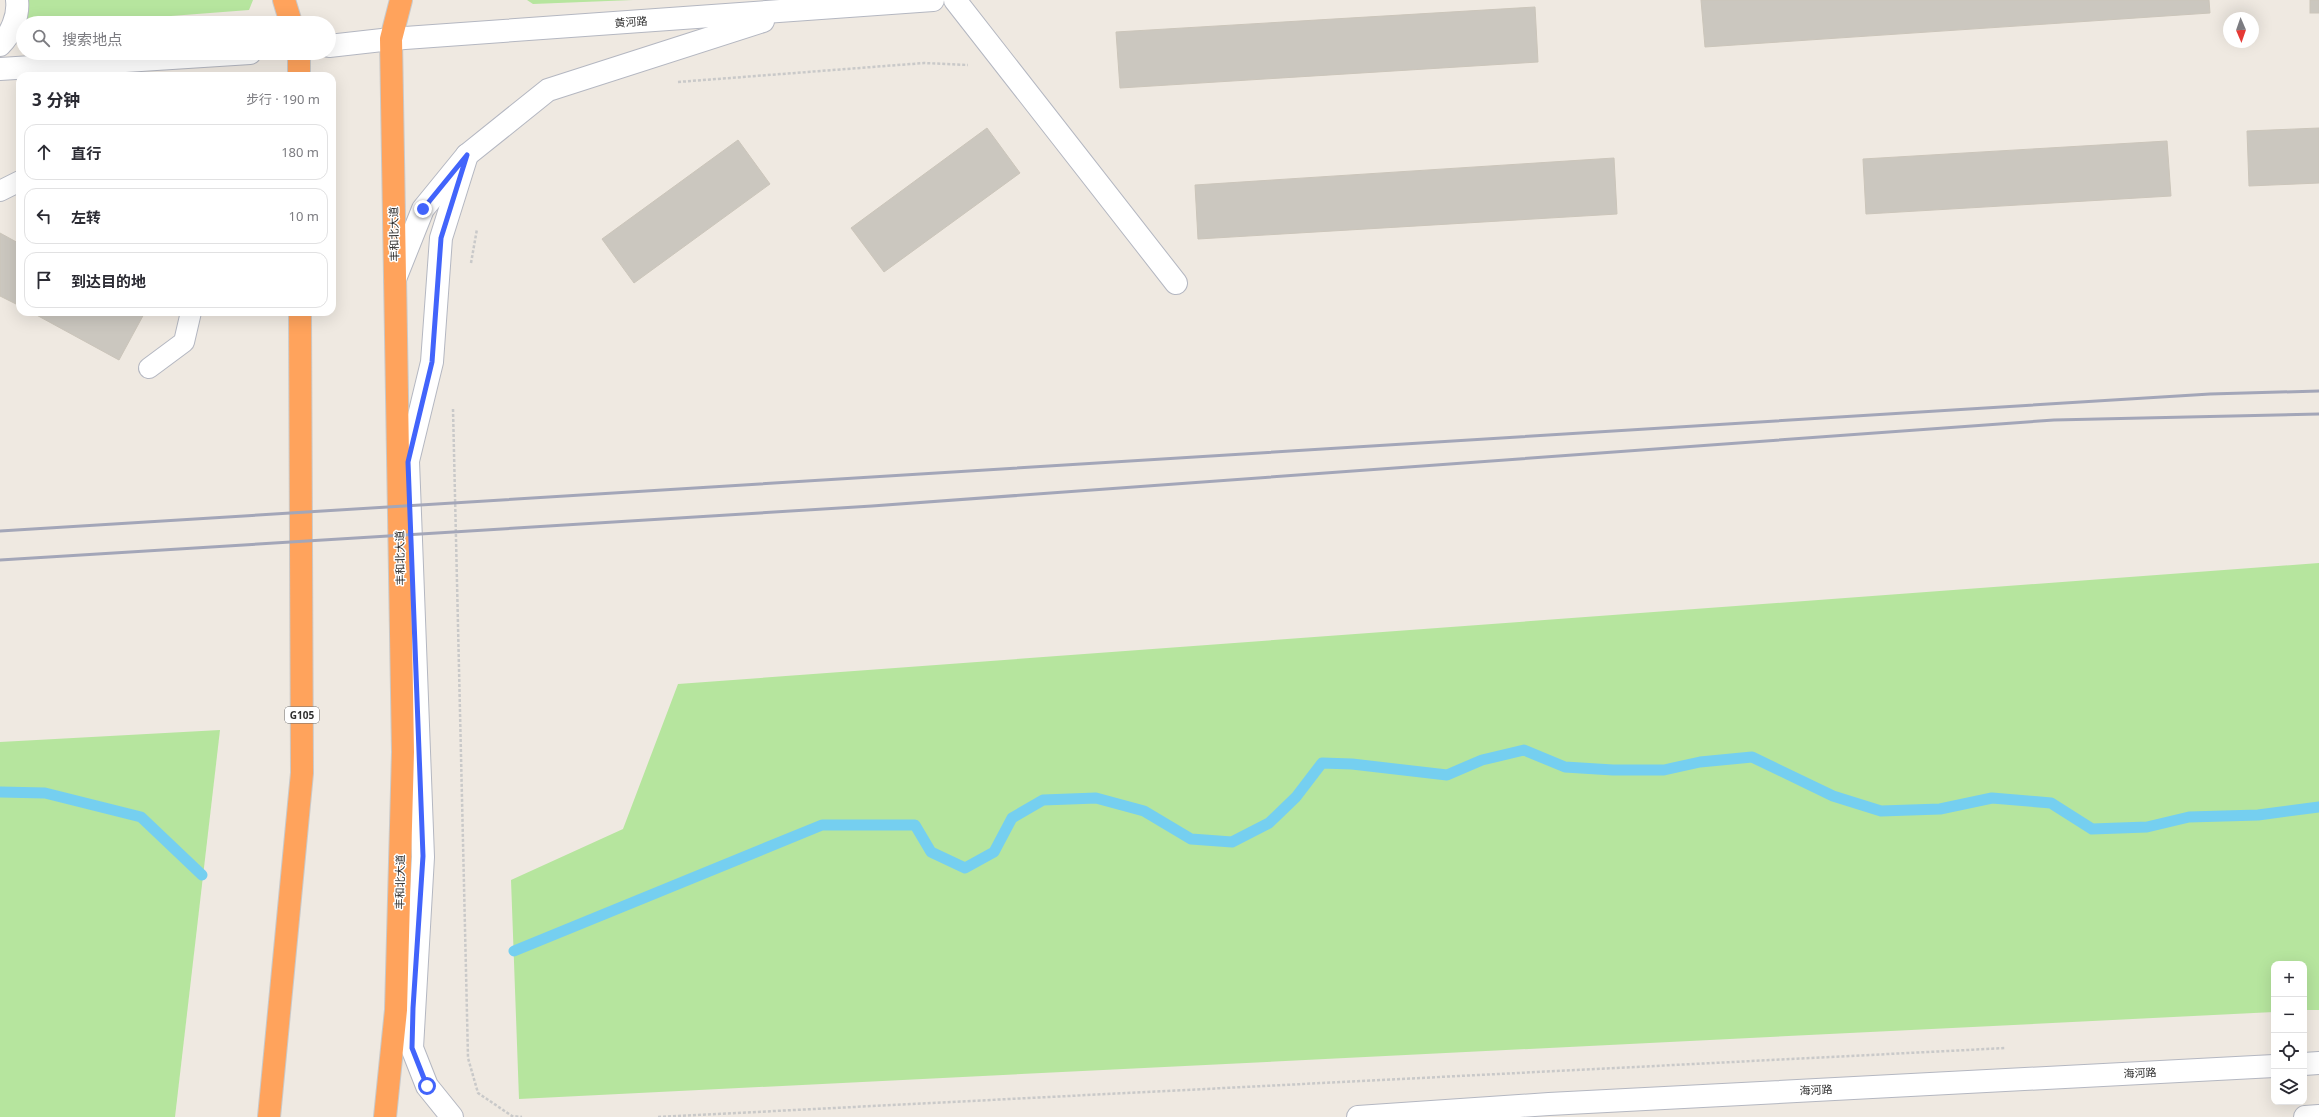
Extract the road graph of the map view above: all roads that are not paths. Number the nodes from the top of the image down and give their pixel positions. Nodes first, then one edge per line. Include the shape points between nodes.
1 (17, 0) edge
2 (284, 0) edge
3 (400, 0) edge
4 (933, 0) edge
5 (955, 0) edge
6 (790, 5) edge
7 (289, 16) edge
8 (391, 39) junction
9 (0, 45) edge
10 (336, 45) edge
11 (141, 60) edge
12 (299, 60) edge
13 (0, 69) edge
14 (299, 72) edge
15 (0, 74) edge
16 (16, 77) edge
17 (467, 155) junction
18 (16, 183) edge
19 (0, 191) edge
20 (395, 279) junction
21 (1176, 283) dead end
22 (190, 316) edge
23 (300, 316) edge
24 (149, 368) dead end
25 (2319, 1063) edge
26 (2307, 1064) edge
27 (2271, 1066) edge
28 (2319, 1116) edge
29 (269, 1117) edge
30 (385, 1117) edge
31 (452, 1117) edge
32 (1358, 1117) edge
33 (2305, 1117) edge

1 - 9 street via 18,10 7,38
2 - 7 highway
3 - 8 highway, 丰和北大道
4 - 6 street, 黄河路
5 - 21 street
6 - 8 street, 黄河路
6 - 17 street via 548,90
8 - 10 street, 黄河路
8 - 20 highway, 丰和北大道
11 - 13 street
12 - 14 highway
15 - 16 street
17 - 20 street via 423,209
17 - 31 street via 441,238 432,362 408,462 423,856 412,1048 427,1086
18 - 19 lane
20 - 30 highway, 丰和北大道 via 403,752 396,1010
22 - 24 lane via 184,342
23 - 29 highway, G105 via 302,773
25 - 26 street
27 - 32 street, 海河路
28 - 33 street

